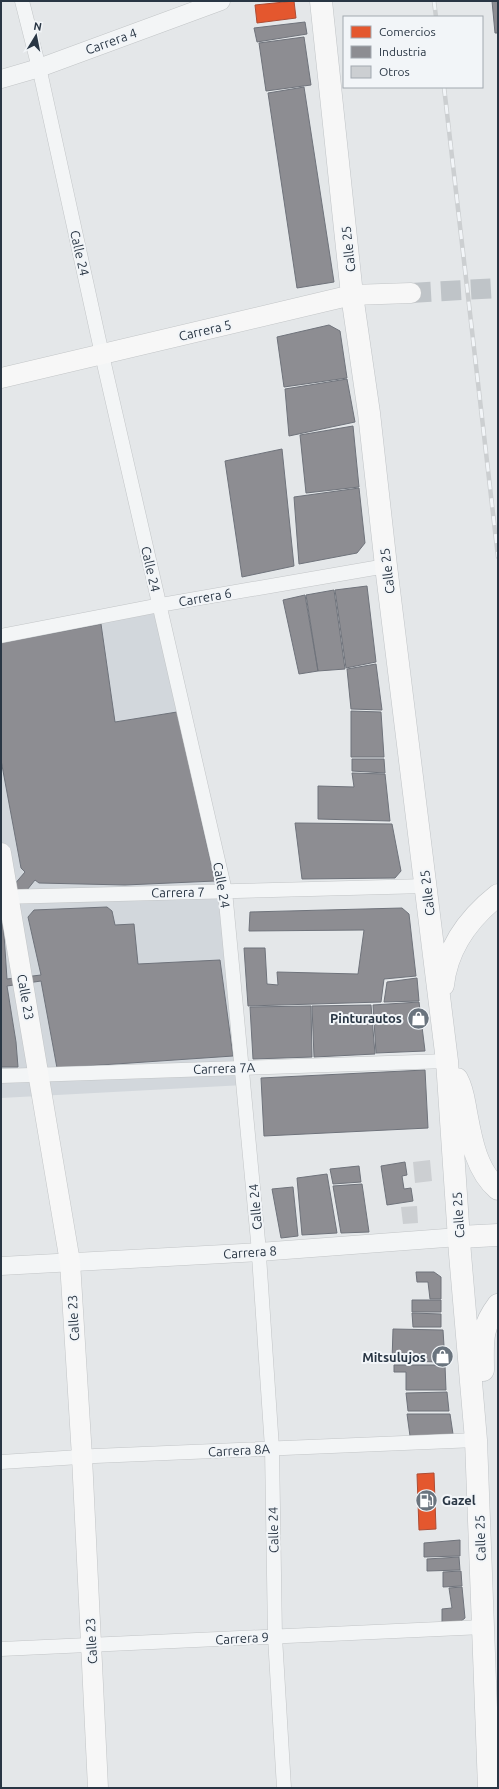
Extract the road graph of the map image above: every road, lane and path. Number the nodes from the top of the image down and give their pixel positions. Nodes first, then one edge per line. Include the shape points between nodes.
1 (22, 1) edge
2 (221, 1) edge
3 (320, 1) edge
4 (39, 68) junction
5 (1, 79) edge
6 (410, 293) tunnel mouth
7 (352, 295) junction
8 (102, 354) junction
9 (1, 378) edge
10 (386, 566) junction
11 (160, 605) junction
12 (1, 636) edge
13 (1, 853) edge
14 (426, 886) junction
15 (225, 890) junction
16 (498, 895) edge
17 (5, 896) edge
18 (440, 1009) junction
19 (447, 1061) junction
20 (242, 1068) junction
21 (39, 1074) junction
22 (1, 1076) edge
23 (498, 1189) edge
24 (498, 1235) edge
25 (459, 1237) junction
26 (259, 1252) junction
27 (70, 1262) junction
28 (1, 1266) edge
29 (498, 1305) edge
30 (476, 1440) junction
31 (272, 1448) junction
32 (82, 1457) junction
33 (1, 1462) edge
34 (483, 1627) junction
35 (275, 1637) junction
36 (91, 1645) junction
37 (1, 1649) edge
38 (98, 1788) edge
39 (284, 1788) edge
40 (489, 1788) edge

1 - 4 street, Calle 24
2 - 4 street, Carrera 4
3 - 7 main road, Calle 25
4 - 5 street, Carrera 4
4 - 8 street, Calle 24
6 - 7 main road, Carrera 5
7 - 8 main road, Carrera 5
7 - 10 main road, Calle 25 via 369,413
8 - 9 main road, Carrera 5
8 - 11 street, Calle 24
10 - 11 street, Carrera 6
10 - 14 main road, Calle 25
11 - 12 street, Carrera 6
11 - 15 street, Calle 24
13 - 17 main road, Calle 23
14 - 15 street, Carrera 7
14 - 18 main road, Calle 25
15 - 17 street, Carrera 7
15 - 20 street, Calle 24
16 - 18 main road via 481,909 464,929 450,955
17 - 21 main road, Calle 23
18 - 19 main road, Calle 25
19 - 20 street, Carrera 7A
19 - 23 main road via 462,1088 471,1141 479,1164
19 - 25 main road, Calle 25
20 - 21 street, Carrera 7A
20 - 26 street, Calle 24
21 - 22 street, Carrera 7A
21 - 27 main road, Calle 23
24 - 25 main road, Carrera 8
25 - 26 street, Carrera 8
25 - 30 main road, Calle 25
26 - 27 street, Carrera 8
26 - 31 street, Calle 24
27 - 28 street, Carrera 8
27 - 32 main road, Calle 23
29 - 30 main road via 486,1322 483,1335 483,1394
30 - 31 street, Carrera 8A
30 - 34 main road, Calle 25
31 - 32 street, Carrera 8A
31 - 35 street, Calle 24
32 - 33 street, Carrera 8A
32 - 36 main road, Calle 23
34 - 35 street, Carrera 9
34 - 40 main road, Calle 25
35 - 36 street, Carrera 9
35 - 39 street, Calle 24
36 - 37 street, Carrera 9
36 - 38 main road, Calle 23

